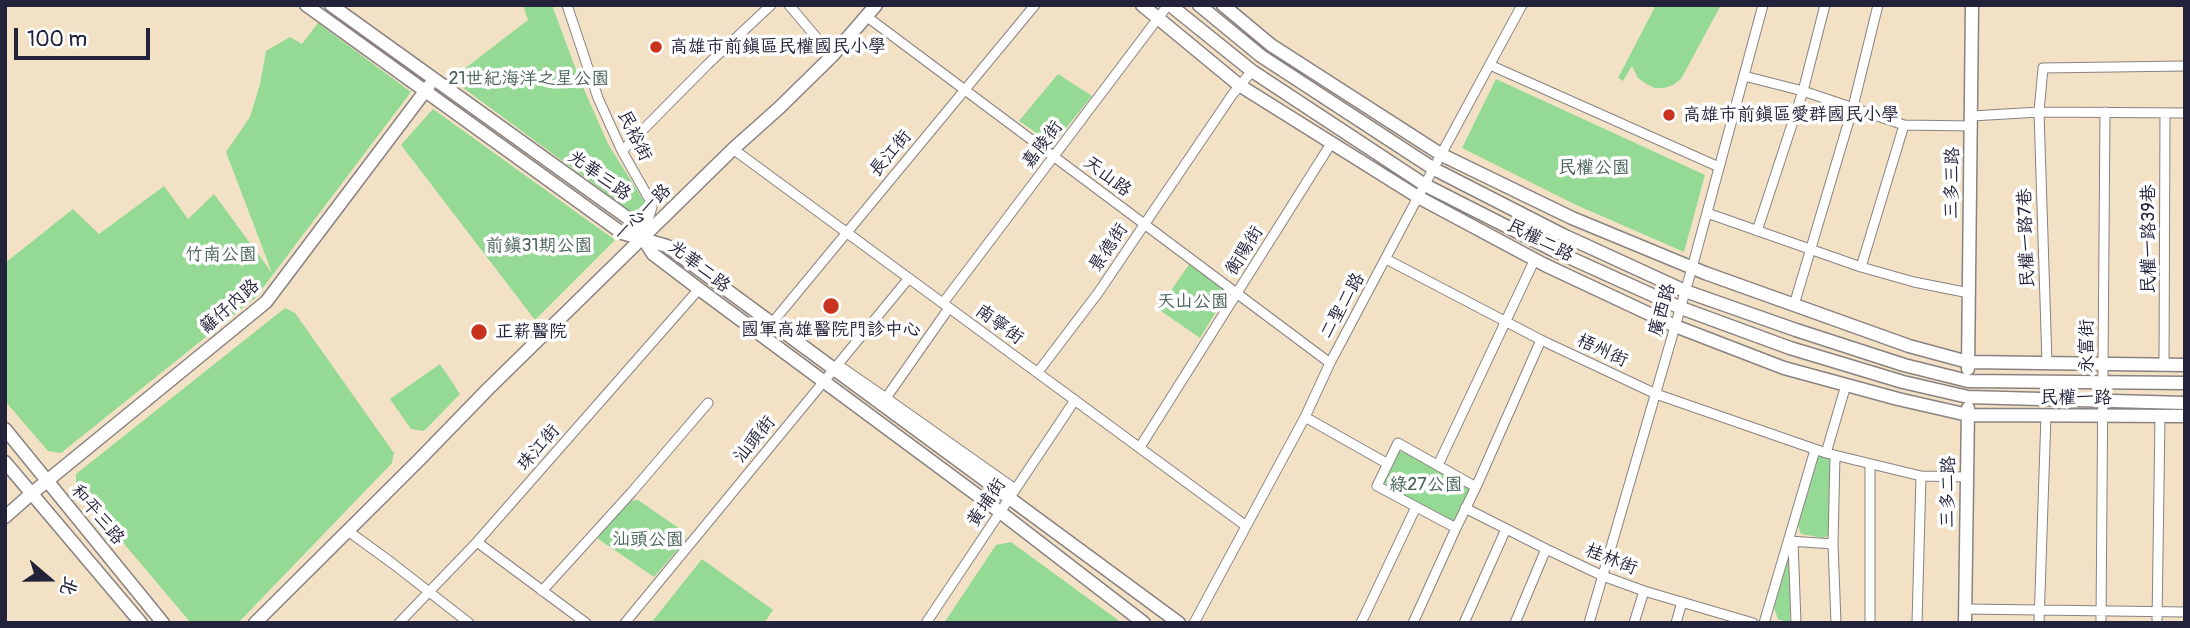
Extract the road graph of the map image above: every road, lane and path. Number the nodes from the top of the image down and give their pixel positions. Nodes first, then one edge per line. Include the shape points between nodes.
1 (306, 5) edge
2 (331, 5) edge
3 (566, 5) edge
4 (771, 5) edge
5 (789, 5) edge
6 (876, 5) edge
7 (1035, 5) edge
8 (1142, 5) edge
9 (1169, 5) edge
10 (1199, 5) edge
11 (1223, 5) edge
12 (1522, 5) edge
13 (1763, 5) edge
14 (1825, 5) edge
15 (1878, 5) edge
16 (1972, 5) edge
17 (866, 16) junction
18 (1158, 18) junction
19 (832, 56) junction
20 (1490, 65) junction
21 (2185, 66) edge
22 (1252, 71) junction
23 (1744, 76) junction
24 (429, 85) junction
25 (1240, 85) junction
26 (965, 90) junction
27 (1802, 91) junction
28 (1853, 107) junction
29 (2039, 111) junction
30 (2105, 112) junction
31 (2165, 113) junction
32 (2185, 113) edge
33 (1972, 121) junction
34 (1904, 125) junction
35 (1332, 142) junction
36 (733, 149) junction
37 (622, 151) junction
38 (1443, 155) junction
39 (1053, 156) junction
40 (1719, 167) junction
41 (1434, 169) junction
42 (1422, 191) junction
43 (1707, 214) junction
44 (1144, 224) junction
45 (1758, 231) junction
46 (846, 232) junction
47 (642, 239) junction
48 (1810, 249) junction
49 (1387, 259) junction
50 (1535, 259) junction
51 (1861, 267) junction
52 (1692, 268) junction
53 (909, 278) junction
54 (699, 289) junction
55 (1685, 291) junction
56 (1969, 293) junction
57 (1237, 294) junction
58 (946, 305) junction
59 (1794, 306) junction
60 (1681, 308) junction
61 (1506, 321) junction
62 (772, 323) junction
63 (1675, 326) junction
64 (1541, 340) junction
65 (1968, 362) junction
66 (1330, 363) junction
67 (2046, 363) junction
68 (2103, 364) junction
69 (2164, 364) junction
70 (2185, 365) edge
71 (836, 366) junction
72 (1038, 372) junction
73 (1968, 381) junction
74 (824, 382) junction
75 (2185, 383) edge
76 (2103, 384) junction
77 (1846, 385) junction
78 (1656, 394) junction
79 (1968, 397) junction
80 (886, 398) junction
81 (1075, 400) junction
82 (2103, 401) junction
83 (708, 403) dead end
84 (2185, 403) edge
85 (1968, 415) junction
86 (2046, 415) junction
87 (2103, 415) junction
88 (2160, 416) junction
89 (2185, 416) edge
90 (1305, 417) junction
91 (5, 429) edge
92 (928, 437) junction
93 (1140, 447) junction
94 (1815, 450) junction
95 (918, 452) junction
96 (1830, 454) junction
97 (5, 462) edge
98 (1388, 464) junction
99 (1870, 465) junction
100 (1438, 466) junction
101 (1921, 476) junction
102 (1967, 477) junction
103 (47, 481) junction
104 (1476, 486) junction
105 (1013, 493) junction
106 (31, 494) junction
107 (1416, 507) junction
108 (1465, 508) junction
109 (1000, 513) junction
110 (5, 517) edge
111 (1247, 526) junction
112 (1456, 528) junction
113 (1506, 529) junction
114 (348, 531) junction
115 (1790, 541) junction
116 (477, 542) junction
117 (1833, 544) junction
118 (1546, 550) junction
119 (1603, 576) junction
120 (427, 591) junction
121 (542, 591) junction
122 (1644, 591) junction
123 (1682, 602) junction
124 (1966, 609) junction
125 (2039, 609) junction
126 (2101, 610) junction
127 (2157, 610) junction
128 (2185, 611) edge
129 (1721, 618) edge
130 (141, 623) edge
131 (163, 623) edge
132 (255, 623) edge
133 (399, 623) edge
134 (469, 623) edge
135 (586, 623) edge
136 (625, 623) edge
137 (926, 623) edge
138 (1144, 623) edge
139 (1179, 623) edge
140 (1194, 623) edge
141 (1361, 623) edge
142 (1413, 623) edge
143 (1464, 623) edge
144 (1515, 623) edge
145 (1589, 623) edge
146 (1634, 623) edge
147 (1676, 623) edge
148 (1752, 623) edge
149 (1764, 623) edge
150 (1796, 623) edge
151 (1836, 623) edge
152 (1870, 623) edge
153 (1917, 623) edge
154 (1965, 623) edge
155 (2039, 623) edge
156 (2101, 623) edge
157 (2157, 623) edge

1 - 24 street, 光華三路
2 - 24 street, 光華三路
3 - 37 street, 民裕街
4 - 37 street
5 - 19 street
6 - 17 street, 一心一路
7 - 26 street, 長江街
8 - 18 street, 民權二路
9 - 18 street, 嘉陵街
9 - 22 street, 民權二路
10 - 41 street, 民權二路 via 1261,56
11 - 38 street, 民權二路 via 1271,45
12 - 20 street, 二聖二路
13 - 23 street, 廣西路
14 - 27 street
15 - 28 street
16 - 33 street, 三多三路
17 - 19 street, 一心一路
17 - 26 street, 天山路
18 - 25 street, 民權二路
18 - 39 street, 嘉陵街
19 - 36 street, 一心一路
20 - 38 street, 二聖二路
20 - 40 street
21 - 29 street, 民權一路7巷 via 2043,68
22 - 25 street, 景德街
22 - 42 street, 民權二路
23 - 27 street
23 - 40 street, 廣西路
24 - 47 street, 光華三路 via 622,233
24 - 103 street, 籬仔內路 via 265,302
25 - 35 street, 民權二路
25 - 44 street, 景德街
26 - 39 street, 天山路
26 - 46 street, 長江街
27 - 28 street
27 - 45 street
28 - 34 street
28 - 48 street
29 - 30 street
29 - 33 street
29 - 67 street, 民權一路7巷
30 - 31 street
30 - 68 street, 永富街
31 - 32 street
31 - 69 street, 民權一路39巷
33 - 34 street
33 - 56 street, 三多三路
34 - 51 street
35 - 42 street, 民權二路
35 - 57 street, 衡陽街
36 - 46 street, 南寧街
36 - 47 street, 一心一路
37 - 47 street, 民裕街 via 652,207
38 - 41 street, 二聖二路
38 - 52 street, 民權二路 via 1572,218
39 - 44 street, 天山路
39 - 58 street, 嘉陵街
40 - 43 street, 廣西路
41 - 42 street, 二聖二路
41 - 55 street, 民權二路
42 - 49 street, 二聖二路
42 - 50 street, 民權二路
42 - 60 street, 民權二路
43 - 45 street
43 - 52 street, 廣西路
44 - 57 street, 天山路
44 - 72 street, 景德街
45 - 48 street
46 - 53 street, 南寧街
46 - 62 street, 長江街
47 - 54 street, 光華二路 via 653,254
47 - 62 street, 光華二路 via 667,246
47 - 114 street, 一心一路
48 - 51 street
48 - 59 street
49 - 61 street, 梧州街
49 - 66 street, 二聖二路
50 - 61 street
50 - 63 street, 民權二路
51 - 56 street
52 - 55 street, 廣西路
52 - 59 street, 民權二路
53 - 58 street, 南寧街
53 - 71 street, 汕頭街
54 - 74 street, 光華二路
54 - 116 street, 珠江街
55 - 60 street, 廣西路
55 - 73 street, 民權二路 via 1904,365
56 - 65 street, 三多三路
57 - 66 street, 天山路
57 - 93 street, 衡陽街
58 - 72 street, 南寧街
58 - 80 street, 嘉陵街
59 - 65 street, 民權二路
60 - 63 street, 廣西路
60 - 79 street, 民權二路 via 1790,348
61 - 64 street, 梧州街
61 - 100 street
62 - 71 street, 光華二路
63 - 77 street, 民權二路 via 1784,368
63 - 78 street, 廣西路
64 - 78 street, 梧州街
64 - 104 street
65 - 67 street, 民權一路
65 - 73 street, 三多二路
66 - 90 street, 二聖二路
67 - 68 street, 民權一路
68 - 69 street, 民權一路
68 - 76 street, 永富街
69 - 70 street, 民權一路
71 - 74 street, 汕頭街
71 - 80 street
71 - 92 street, 光華二路
72 - 81 street, 南寧街
73 - 76 street, 民權一路
73 - 79 street, 三多二路
74 - 95 street, 光華二路
74 - 136 street, 汕頭街
75 - 76 street, 民權一路
76 - 82 street, 永富街
77 - 85 street, 民權二路
77 - 96 street
78 - 94 street, 梧州街
78 - 119 street, 廣西路
79 - 82 street, 民權一路
79 - 85 street, 三多二路
80 - 105 street
81 - 93 street, 南寧街
81 - 105 street, 黃埔街
82 - 84 street, 民權一路
82 - 87 street, 永富街
83 - 121 street
85 - 86 street, 民權一路
85 - 102 street, 三多二路
86 - 87 street, 民權一路
86 - 125 street
87 - 88 street, 民權一路
87 - 126 street, 永富街
88 - 89 street, 民權一路
88 - 127 street
90 - 98 street
90 - 111 street, 二聖二路
91 - 103 street, 和平三路
92 - 95 street
92 - 105 street, 光華二路
93 - 111 street, 南寧街
94 - 96 street, 梧州街
94 - 115 street
95 - 109 street, 光華二路
96 - 99 street, 梧州街
96 - 117 street
97 - 106 street, 和平三路
98 - 100 street via 1398,443
98 - 107 street via 1377,486
99 - 101 street, 梧州街
99 - 152 street
100 - 104 street
101 - 102 street, 梧州街
101 - 153 street
102 - 124 street, 三多二路
103 - 106 street, 籬仔內路
103 - 131 street, 和平三路
104 - 108 street
105 - 109 street, 黃埔街
105 - 139 street, 光華二路
106 - 110 street, 籬仔內路
106 - 130 street, 和平三路
107 - 112 street
107 - 141 street
108 - 112 street
108 - 113 street, 桂林街
109 - 137 street, 黃埔街
109 - 138 street, 光華二路
111 - 140 street, 二聖二路
112 - 142 street
113 - 118 street, 桂林街
113 - 143 street
114 - 120 street
114 - 132 street, 一心一路
115 - 117 street
115 - 149 street
115 - 150 street
116 - 120 street, 珠江街
116 - 121 street
117 - 151 street
118 - 119 street, 桂林街
118 - 144 street
119 - 122 street, 桂林街
119 - 145 street, 廣西路
120 - 133 street, 珠江街
120 - 134 street
121 - 135 street
122 - 123 street, 桂林街
122 - 146 street
123 - 129 street, 桂林街
123 - 147 street
124 - 125 street
124 - 154 street, 三多二路
125 - 126 street
125 - 155 street
126 - 127 street
126 - 156 street, 永富街
127 - 128 street
127 - 157 street
129 - 148 street, 桂林街

